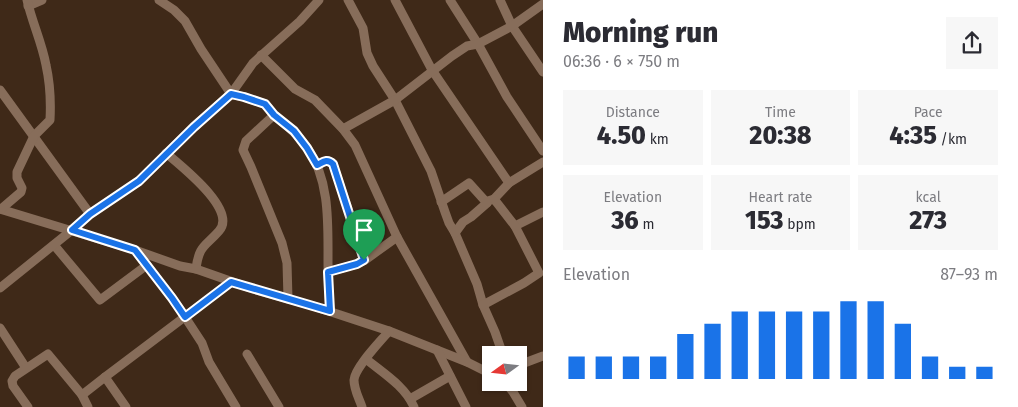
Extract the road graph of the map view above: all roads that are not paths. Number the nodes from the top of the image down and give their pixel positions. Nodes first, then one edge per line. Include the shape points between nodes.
1 (42, 0) edge
2 (159, 0) edge
3 (319, 0) edge
4 (348, 0) edge
5 (395, 0) edge
6 (450, 0) edge
7 (500, 0) edge
8 (27, 3) edge
9 (543, 4) edge
10 (512, 26) junction
11 (478, 44) junction
12 (262, 55) junction
13 (432, 70) junction
14 (543, 72) edge
15 (0, 90) edge
16 (231, 94) junction
17 (395, 100) junction
18 (274, 115) junction
19 (344, 129) junction
20 (34, 136) junction
21 (543, 151) edge
22 (166, 153) junction
23 (543, 162) edge
24 (317, 165) junction
25 (509, 183) junction
26 (490, 201) junction
27 (441, 202) junction
28 (1, 209) edge
29 (543, 212) edge
30 (90, 214) junction
31 (515, 226) junction
32 (72, 230) junction
33 (455, 233) junction
34 (397, 237) junction
35 (54, 245) junction
36 (135, 250) junction
37 (364, 260) junction
38 (539, 262) edge
39 (147, 265) junction
40 (196, 269) junction
41 (328, 272) junction
42 (541, 277) edge
43 (231, 282) junction
44 (0, 288) edge
45 (288, 299) junction
46 (484, 305) junction
47 (330, 311) junction
48 (185, 317) junction
49 (0, 328) edge
50 (389, 331) junction
51 (500, 346) edge
52 (437, 350) junction
53 (248, 354) dead end
54 (543, 356) edge
55 (366, 359) junction
56 (467, 362) junction
57 (528, 362) edge
58 (26, 368) junction
59 (482, 370) edge
60 (450, 376) junction
61 (105, 377) junction
62 (514, 391) edge
63 (85, 401) edge
64 (412, 403) edge
65 (28, 407) edge
66 (76, 407) edge
67 (126, 407) edge
68 (236, 407) edge
69 (279, 407) edge
70 (353, 407) edge
71 (362, 407) edge
72 (466, 407) edge
73 (522, 407) edge

1 - 8 street
2 - 16 street via 185,21
3 - 12 street
4 - 17 street via 363,28 373,66
5 - 13 street
6 - 11 street
7 - 10 street
8 - 20 street via 46,63 51,100 50,120
9 - 10 street
10 - 11 street
10 - 14 street
11 - 13 street via 467,46
11 - 21 street via 507,97
12 - 16 street
12 - 19 street via 295,89 315,100
13 - 17 street
13 - 25 street
15 - 20 street
16 - 18 street via 265,104
16 - 22 street
17 - 19 street
17 - 27 street via 431,171
18 - 24 street via 294,131
18 - 45 street via 246,141 243,150 282,243 287,263
19 - 34 street via 355,145
20 - 28 street via 17,172 21,192
20 - 30 street
22 - 30 street via 139,181
22 - 40 street via 210,194 224,220 221,229 201,249
23 - 25 street
24 - 37 street via 325,160 333,164
24 - 41 street via 326,203
25 - 26 street
26 - 27 street via 469,183
26 - 31 street
26 - 33 street via 463,222
27 - 33 street
28 - 32 street
29 - 31 street
30 - 32 street
31 - 38 street
32 - 35 street
32 - 36 street
33 - 46 street
34 - 37 street
34 - 56 street
35 - 39 street via 100,300
35 - 44 street
36 - 39 street
36 - 40 street
37 - 41 street
38 - 42 street
39 - 48 street
40 - 43 street
41 - 47 street
42 - 46 street
43 - 45 street
43 - 48 street
45 - 47 street
46 - 51 street
47 - 50 street
48 - 61 street
48 - 68 street
49 - 58 street
50 - 52 street
50 - 55 street
52 - 56 street
52 - 60 street
53 - 69 street
54 - 57 street
55 - 64 street via 404,390
55 - 71 street via 354,378
56 - 59 street
58 - 63 street via 48,354
58 - 65 street via 12,381
60 - 64 street
60 - 72 street
61 - 63 street
61 - 67 street
62 - 73 street
63 - 66 street
70 - 71 street

